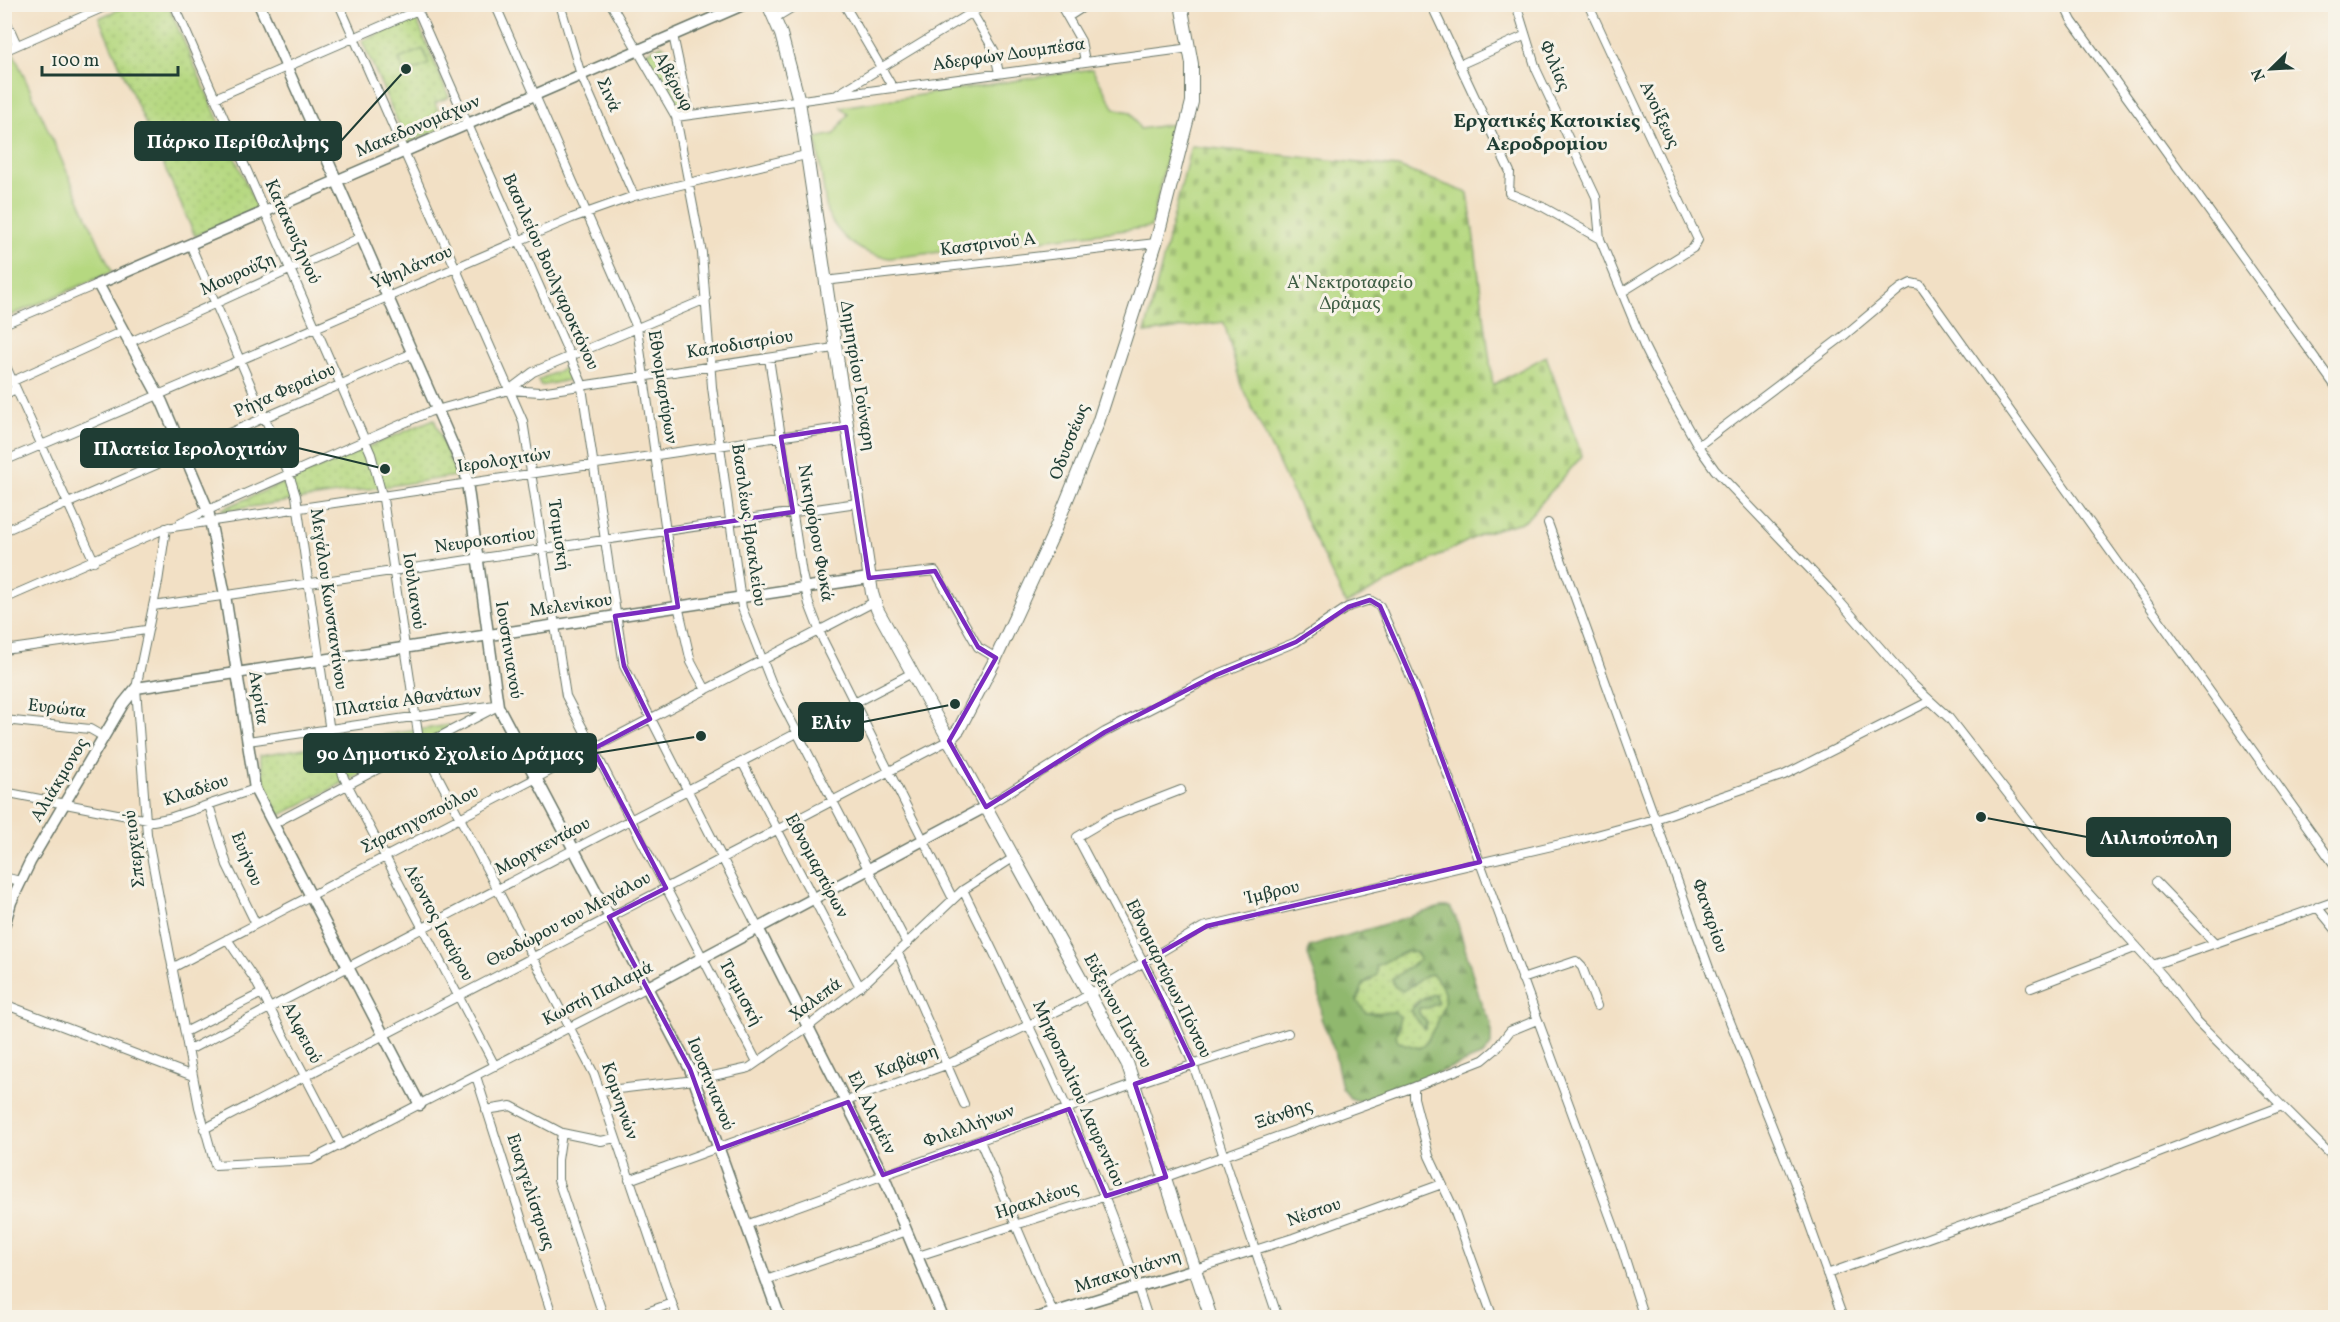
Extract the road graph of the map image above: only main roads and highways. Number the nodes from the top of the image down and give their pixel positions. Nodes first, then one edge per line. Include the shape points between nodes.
1 (768, 4) edge
2 (1180, 4) edge
3 (949, 740) junction
4 (1211, 1317) edge

1 - 3 main road, Δημητρίου Γούναρη via 799,101 874,602
2 - 3 main road, Οδυσσέως via 1190,48 1193,92 1156,243 1098,423 1047,550 996,658 959,729
3 - 4 main road, Εύξεινου Πόντου via 1123,1056

